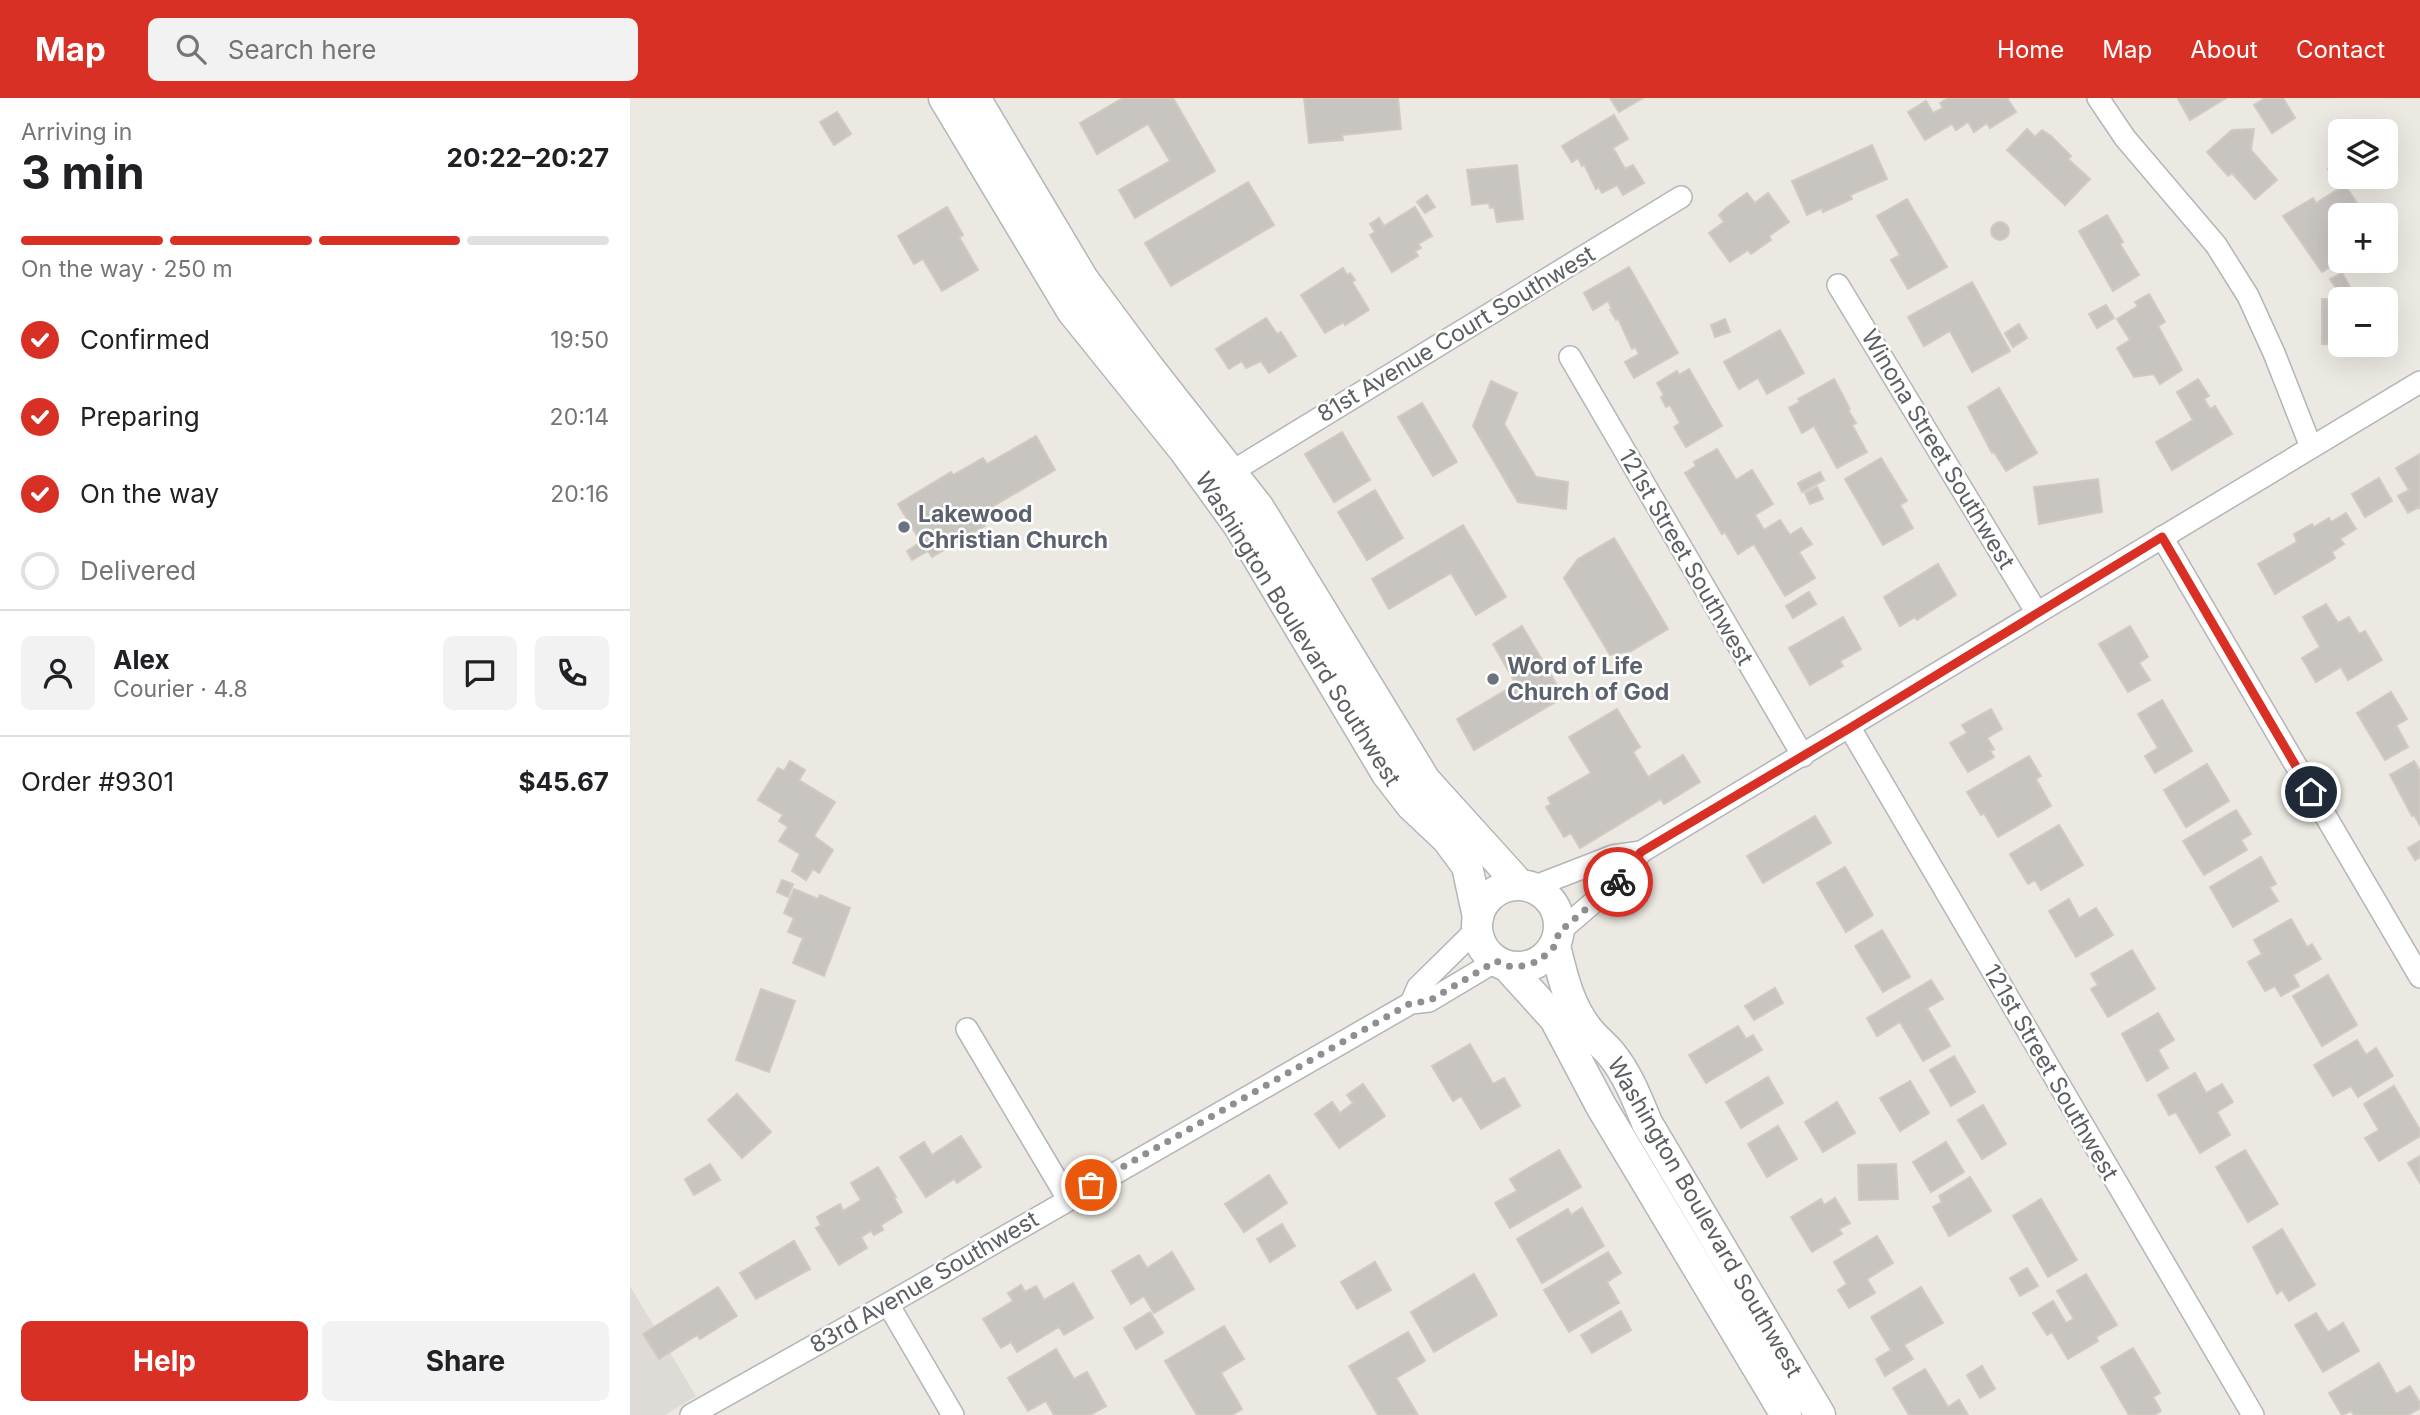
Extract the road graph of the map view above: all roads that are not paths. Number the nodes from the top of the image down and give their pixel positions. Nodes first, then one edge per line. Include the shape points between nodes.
1 (944, 98) edge
2 (975, 98) edge
3 (2098, 98) edge
4 (1681, 197) dead end
5 (1838, 285) dead end
6 (1570, 357) dead end
7 (2420, 382) edge
8 (2311, 447) junction
9 (1233, 471) junction
10 (2162, 537) junction
11 (2037, 613) junction
12 (1850, 728) junction
13 (1803, 756) junction
14 (1641, 852) junction
15 (1526, 886) junction
16 (1477, 923) junction
17 (1557, 939) junction
18 (1502, 963) junction
19 (2420, 977) edge
20 (1411, 1003) junction
21 (967, 1029) dead end
22 (1068, 1199) junction
23 (888, 1304) junction
24 (691, 1415) edge
25 (953, 1415) edge
26 (1786, 1415) edge
27 (1820, 1415) edge
28 (2253, 1415) edge

1 - 16 main road, Washington Boulevard Southwest via 1072,311 1239,526 1387,775 1467,866
2 - 9 main road, Washington Boulevard Southwest via 1083,279
3 - 8 street via 2125,138 2216,245 2248,296
4 - 9 street, 81st Avenue Court Southwest
5 - 11 street, Winona Street Southwest
6 - 13 street, 121st Street Southwest
7 - 8 street
8 - 10 street
9 - 15 main road, Washington Boulevard Southwest via 1425,780
10 - 11 street
10 - 19 street
11 - 12 street
12 - 13 street
12 - 28 street, 121st Street Southwest
13 - 14 street
14 - 15 street via 1613,856
14 - 17 street via 1623,877
15 - 16 main road via 1505,886 1493,893 1483,904
15 - 17 main road via 1545,894 1554,905 1559,918
16 - 18 main road via 1480,942
16 - 20 street, 83rd Avenue Southwest via 1418,987
17 - 18 main road via 1529,966
17 - 27 main road, Washington Boulevard Southwest via 1565,986 1576,1010 1621,1069 1647,1123
18 - 20 street, 83rd Avenue Southwest via 1429,1001
18 - 26 main road, Washington Boulevard Southwest via 1555,1019 1601,1106
20 - 22 street, 83rd Avenue Southwest
21 - 22 street
22 - 23 street, 83rd Avenue Southwest
23 - 24 street, 83rd Avenue Southwest
23 - 25 street

